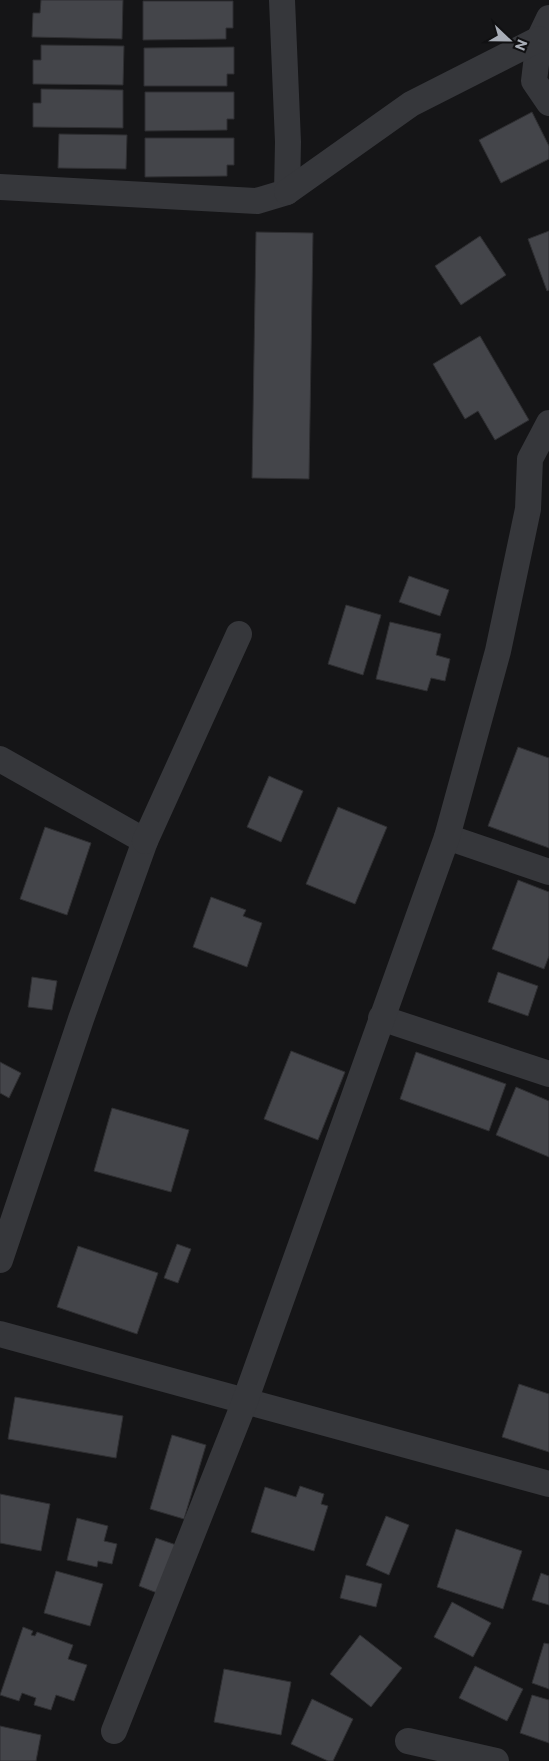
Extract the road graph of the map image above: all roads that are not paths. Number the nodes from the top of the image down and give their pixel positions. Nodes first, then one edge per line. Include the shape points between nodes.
1 (282, 0) edge
2 (544, 28) edge
3 (549, 103) edge
4 (0, 187) edge
5 (287, 192) junction
6 (549, 423) edge
7 (239, 634) dead end
8 (0, 759) edge
9 (447, 836) junction
10 (145, 841) junction
11 (549, 872) edge
12 (381, 1018) junction
13 (549, 1074) edge
14 (0, 1260) edge
15 (0, 1334) edge
16 (245, 1401) junction
17 (549, 1484) edge
18 (114, 1731) dead end
19 (408, 1741) dead end
20 (496, 1761) edge

1 - 5 street
2 - 3 street via 534,81
2 - 5 street via 410,104
4 - 5 street via 257,200
6 - 9 street via 530,459 528,509 498,651
7 - 10 street
8 - 10 street
9 - 11 street
9 - 12 street
10 - 14 street
12 - 13 street
12 - 16 street
15 - 16 street
16 - 17 street
16 - 18 street
19 - 20 street

